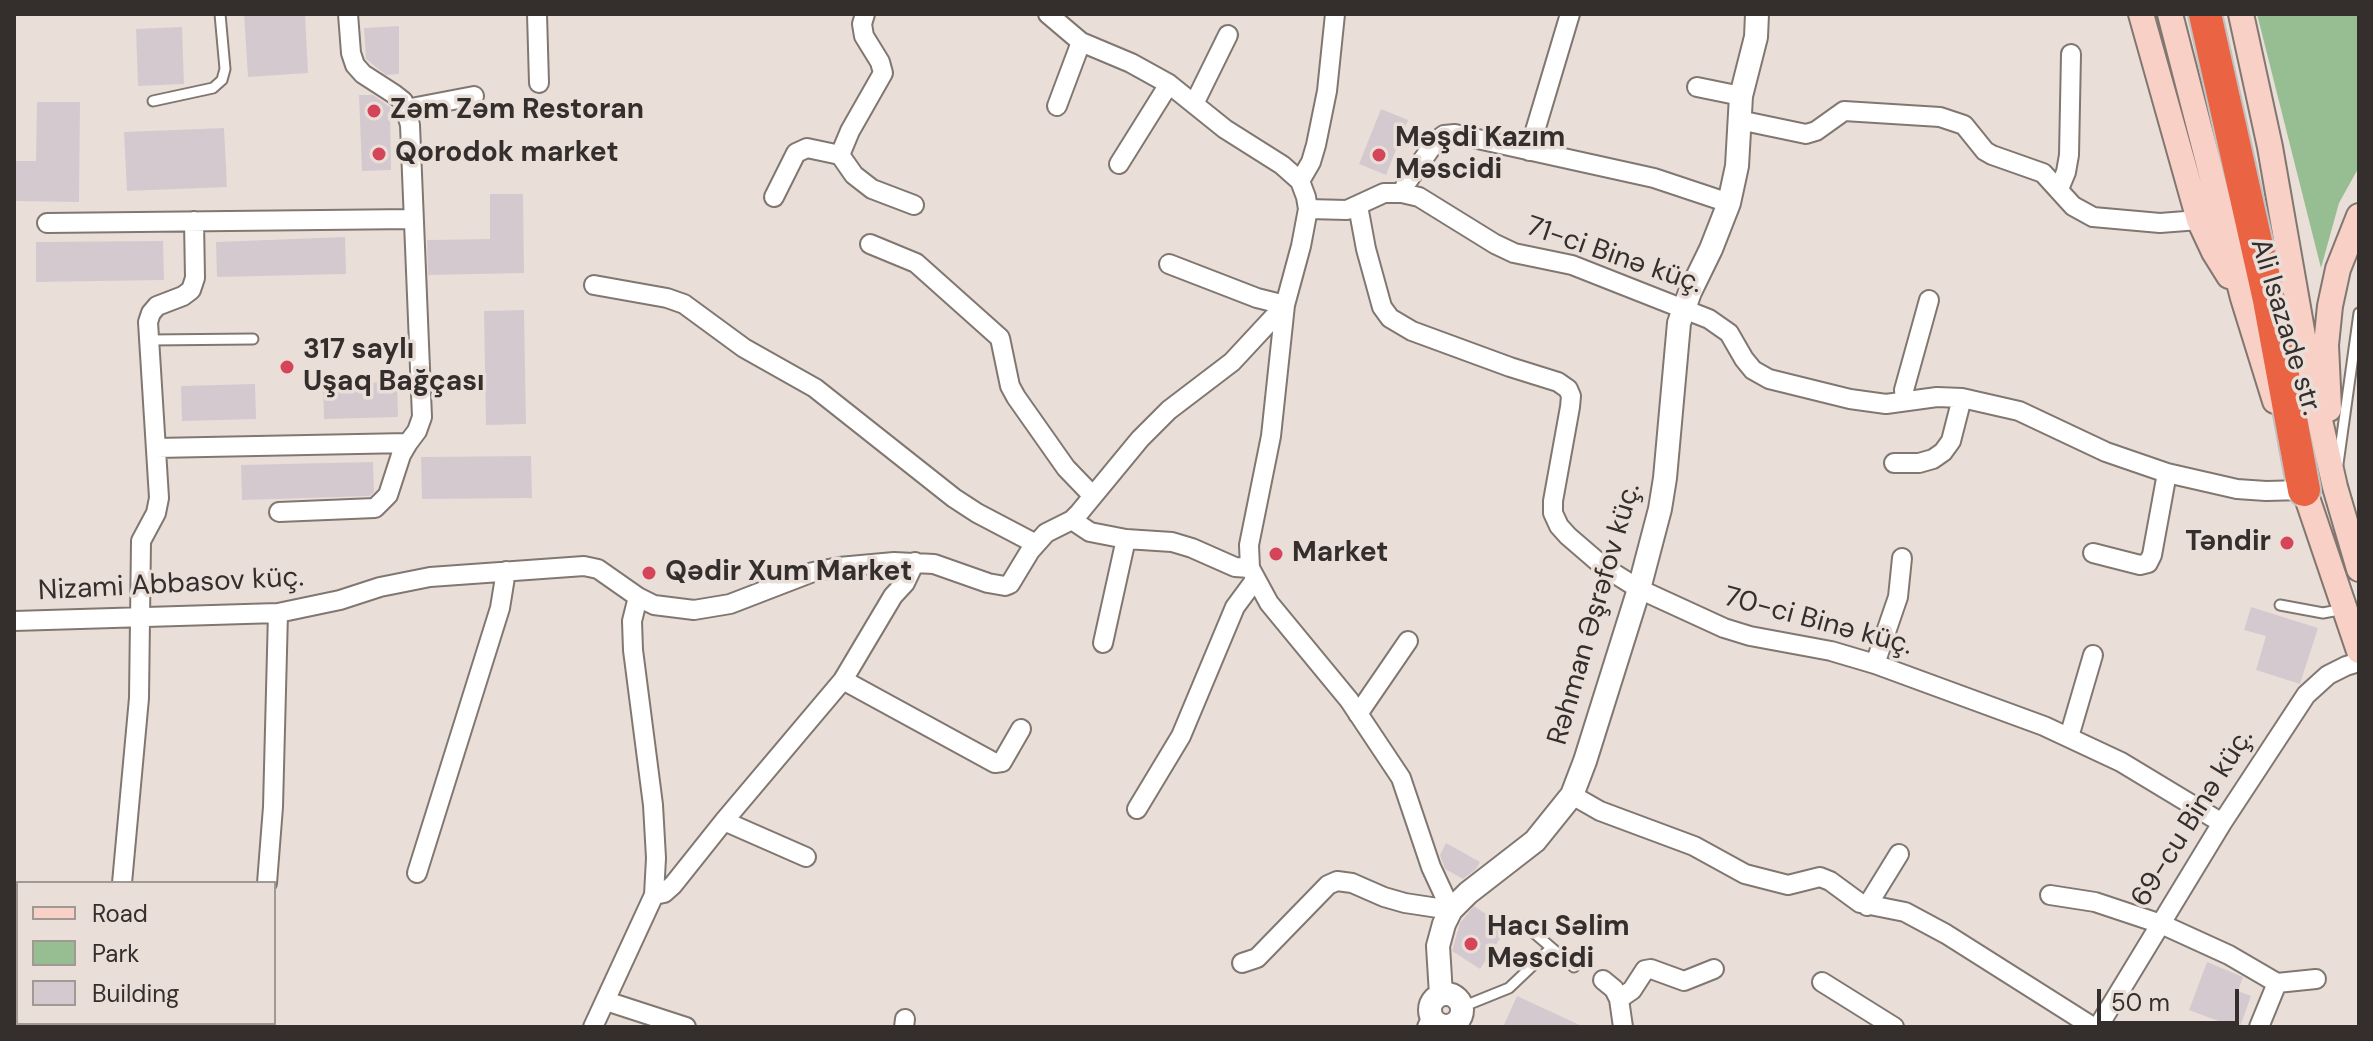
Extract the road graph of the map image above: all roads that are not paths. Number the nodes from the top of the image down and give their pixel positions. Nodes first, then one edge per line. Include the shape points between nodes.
1 (220, 14) edge
2 (348, 14) edge
3 (537, 14) edge
4 (865, 14) edge
5 (1048, 14) edge
6 (1335, 14) edge
7 (1570, 14) edge
8 (1757, 14) edge
9 (2141, 14) edge
10 (2170, 14) edge
11 (2205, 14) edge
12 (2241, 14) edge
13 (1228, 35) dead end
14 (1081, 42) junction
15 (2071, 54) dead end
16 (539, 83) dead end
17 (1169, 84) junction
18 (1697, 87) dead end
19 (474, 96) dead end
20 (1741, 96) junction
21 (153, 101) dead end
22 (1194, 104) junction
23 (1057, 106) dead end
24 (406, 109) junction
25 (1739, 120) junction
26 (1529, 151) junction
27 (840, 155) junction
28 (1119, 164) dead end
29 (1300, 181) junction
30 (2059, 189) junction
31 (1402, 193) junction
32 (774, 197) dead end
33 (1729, 203) junction
34 (914, 205) dead end
35 (1358, 206) junction
36 (1308, 209) junction
37 (2359, 216) edge
38 (412, 219) junction
39 (2199, 220) junction
40 (194, 221) junction
41 (47, 223) dead end
42 (870, 244) dead end
43 (1169, 264) dead end
44 (594, 285) dead end
45 (2243, 298) junction
46 (1929, 300) dead end
47 (1285, 305) junction
48 (1684, 308) junction
49 (2359, 313) edge
50 (253, 339) dead end
51 (149, 340) junction
52 (1962, 398) junction
53 (1905, 401) junction
54 (408, 443) junction
55 (156, 448) junction
56 (1894, 463) dead end
57 (2167, 473) junction
58 (2319, 488) junction
59 (1093, 496) junction
60 (279, 512) dead end
61 (1072, 520) junction
62 (1126, 539) junction
63 (1036, 544) junction
64 (2093, 553) dead end
65 (1902, 558) dead end
66 (915, 562) junction
67 (2359, 569) edge
68 (506, 571) junction
69 (1252, 574) junction
70 (1639, 589) junction
71 (638, 597) junction
72 (2280, 605) dead end
73 (2344, 609) junction
74 (278, 613) junction
75 (140, 617) junction
76 (14, 621) edge
77 (1408, 641) dead end
78 (1103, 643) dead end
79 (2359, 651) edge
80 (2093, 655) dead end
81 (2359, 662) edge
82 (1875, 664) junction
83 (843, 680) junction
84 (1358, 714) junction
85 (1021, 729) dead end
86 (2069, 737) junction
87 (1572, 795) junction
88 (1137, 809) dead end
89 (724, 821) junction
90 (2222, 823) junction
91 (1899, 854) dead end
92 (806, 857) dead end
93 (417, 873) dead end
94 (122, 881) edge
95 (267, 881) edge
96 (654, 895) junction
97 (2050, 895) dead end
98 (1867, 906) junction
99 (1451, 910) junction
100 (2161, 924) junction
101 (1526, 926) dead end
102 (1551, 948) junction
103 (1242, 963) dead end
104 (1574, 967) dead end
105 (1714, 969) dead end
106 (2316, 979) dead end
107 (1603, 980) dead end
108 (1822, 982) dead end
109 (2277, 983) junction
110 (1441, 995) junction
111 (1619, 999) junction
112 (606, 1001) junction
113 (1462, 1007) junction
114 (1439, 1024) edge
115 (593, 1027) edge
116 (686, 1027) edge
117 (1623, 1027) edge
118 (1894, 1027) edge
119 (2095, 1027) edge
120 (2259, 1027) edge

1 - 21 lane via 222,80 213,88
2 - 24 street via 355,65 403,101
3 - 16 street
4 - 27 street via 864,36 883,73
5 - 14 street
6 - 29 street via 1316,145
7 - 26 street
8 - 20 street, Rəhman Əşrəfov küç.
9 - 39 main road
10 - 45 main road, Ali Isazade str.
11 - 58 highway via 2269,300
12 - 58 main road via 2310,376
13 - 22 street
14 - 17 street
14 - 23 street
15 - 30 street via 2069,155
17 - 22 street
17 - 28 street
18 - 20 street
19 - 24 street
20 - 25 street, Rəhman Əşrəfov küç.
22 - 29 street
24 - 38 street
25 - 30 street via 1806,134 1844,111 1940,117 1964,125 1985,151 2043,173
25 - 33 street, Rəhman Əşrəfov küç.
26 - 31 street via 1444,135
26 - 33 street via 1654,178
27 - 32 street via 807,148 796,153
27 - 34 street via 872,189
29 - 36 street
30 - 39 street via 2073,206 2093,217 2160,223
31 - 35 street via 1384,193
31 - 48 street, 71-ci Binə küç. via 1419,197 1514,253 1572,265
33 - 48 street, Rəhman Əşrəfov küç.
35 - 36 street
35 - 70 street, 70-ci Binə küç. via 1382,307 1390,318 1568,389 1570,407 1553,513 1582,550
36 - 47 street, Nizami Abbasov küç.
37 - 58 main road via 2330,306
38 - 40 street
38 - 54 street via 422,417
39 - 45 main road
40 - 41 street
40 - 51 street via 191,290 151,313
42 - 59 street via 916,263 1000,338 1016,397 1066,468
43 - 47 street
44 - 63 street via 684,304 744,348 815,388 954,498
45 - 58 main road, Ali Isazade str.
46 - 53 street
47 - 59 street, Nizami Abbasov küç. via 1232,362 1169,410
47 - 69 street via 1271,436 1249,545
48 - 53 street, 71-ci Binə küç. via 1722,326 1753,370 1769,379 1850,399
48 - 70 street, Rəhman Əşrəfov küç. via 1663,493
49 - 58 lane
50 - 51 lane
51 - 55 street
52 - 53 street, 71-ci Binə küç.
52 - 56 street via 1943,452 1919,463
52 - 57 street, 71-ci Binə küç. via 2019,411 2106,452
54 - 55 street
54 - 60 street via 388,495 375,508
55 - 75 street via 159,498 141,541
57 - 58 street, 71-ci Binə küç. via 2237,489
57 - 64 street via 2148,563
58 - 67 main road, Ali Isazade str.
58 - 73 main road, Ali Isazade str.
59 - 61 street, Nizami Abbasov küç.
61 - 62 street via 1090,532
61 - 63 street, Nizami Abbasov küç.
62 - 69 street via 1172,542
62 - 78 street
63 - 66 street, Nizami Abbasov küç. via 1005,586
65 - 82 street via 1898,597
66 - 71 street, Nizami Abbasov küç. via 813,572 702,609 654,605
66 - 83 street
68 - 71 street, Nizami Abbasov küç. via 584,566 598,569
68 - 74 street, Nizami Abbasov küç. via 407,581
68 - 93 street via 500,608
69 - 84 street via 1277,615
69 - 88 street via 1181,736
70 - 82 street, 70-ci Binə küç. via 1724,628
70 - 87 street, Rəhman Əşrəfov küç.
71 - 96 street via 633,650 653,805
72 - 73 lane via 2323,613
73 - 79 main road, Ali Isazade str.
74 - 75 street, Nizami Abbasov küç.
74 - 95 street
75 - 76 street, Nizami Abbasov küç.
75 - 94 street via 139,698
77 - 84 street
80 - 86 street
81 - 90 street, 69-cu Binə küç. via 2328,675 2306,695
82 - 86 street, 70-ci Binə küç.
83 - 85 street via 995,763 1002,762
83 - 89 street
84 - 99 street via 1401,778
86 - 90 street, 70-ci Binə küç.
87 - 98 street via 1694,846 1745,874 1788,885 1820,877
87 - 99 street, Rəhman Əşrəfov küç. via 1535,841
89 - 92 street
89 - 96 street via 673,885
90 - 100 street, 69-cu Binə küç.
91 - 98 street
96 - 112 street
97 - 100 street via 2095,902
98 - 119 street via 1924,921
99 - 103 street via 1405,903 1337,881 1257,958
99 - 110 street, Rəhman Əşrəfov küç. via 1438,946
100 - 109 street
100 - 119 street, 69-cu Binə küç.
101 - 102 lane
102 - 104 lane
102 - 113 lane via 1509,988
105 - 111 street via 1684,981 1645,970
106 - 109 street
107 - 111 street
108 - 118 street
109 - 120 street
110 - 113 street via 1454,996
110 - 114 street via 1431,1005
111 - 117 street
112 - 115 street
112 - 116 street
113 - 114 street via 1459,1019

